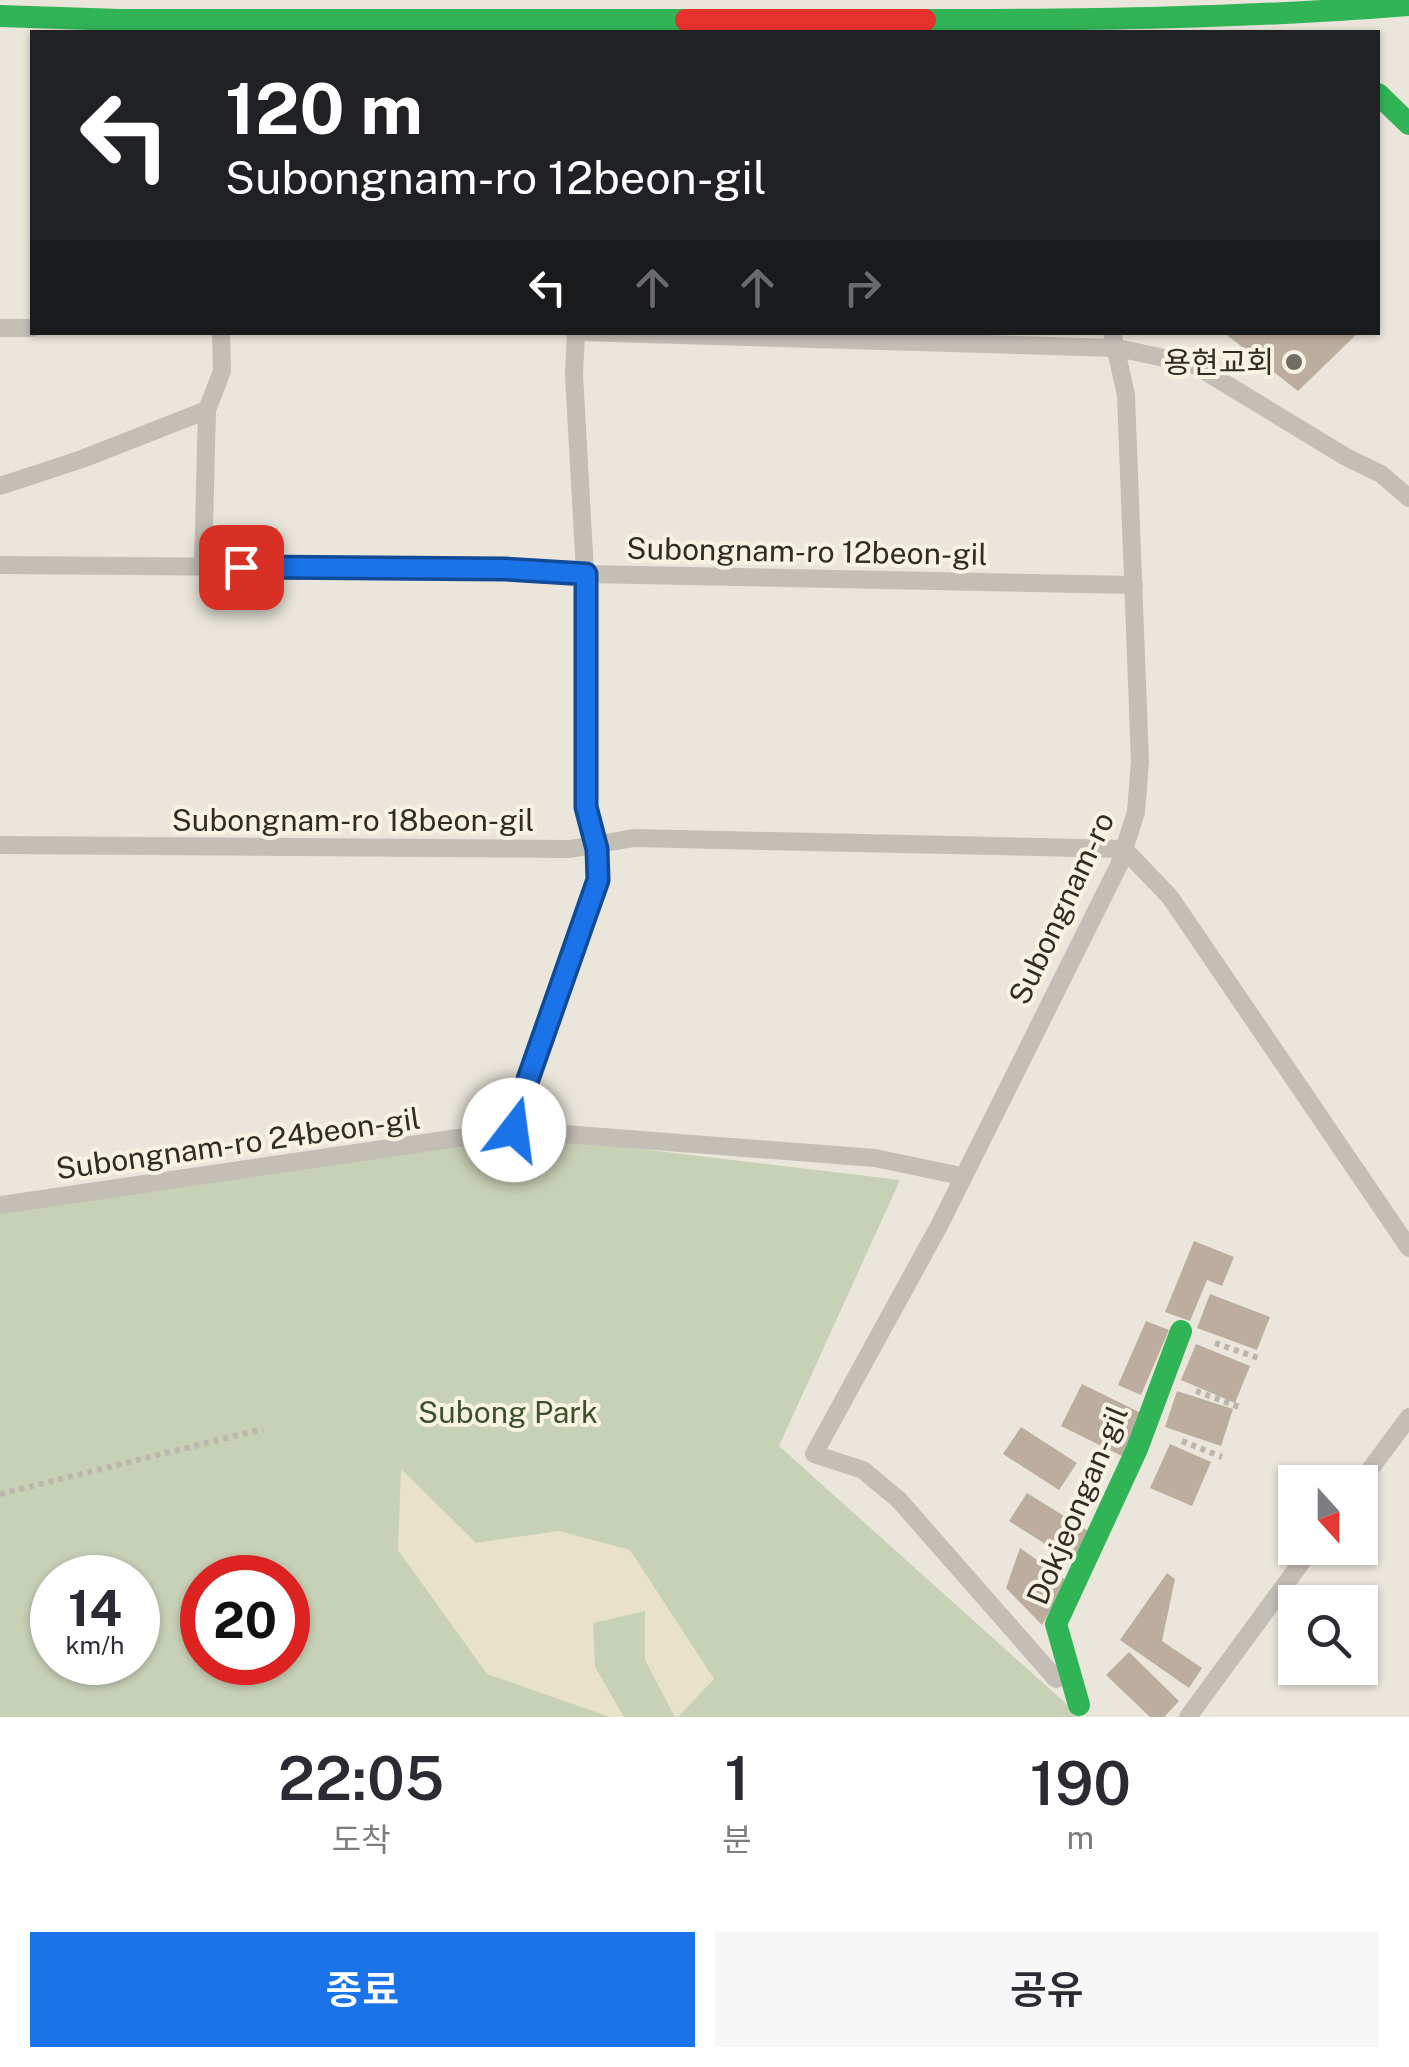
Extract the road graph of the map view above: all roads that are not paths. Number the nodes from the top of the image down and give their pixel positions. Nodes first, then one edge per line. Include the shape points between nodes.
1 (1409, 5) edge
2 (1247, 8) edge
3 (120, 10) edge
4 (1294, 14) junction
5 (0, 16) edge
6 (218, 26) edge
7 (948, 26) edge
8 (1012, 26) edge
9 (1311, 30) edge
10 (1380, 96) edge
11 (1409, 124) edge
12 (0, 328) edge
13 (30, 328) edge
14 (222, 335) edge
15 (578, 335) edge
16 (779, 335) edge
17 (1115, 340) edge
18 (207, 410) junction
19 (0, 486) edge
20 (1409, 498) edge
21 (0, 565) edge
22 (203, 566) junction
23 (586, 574) junction
24 (1134, 585) junction
25 (595, 844) junction
26 (0, 845) edge
27 (1124, 849) junction
28 (514, 1130) junction
29 (961, 1176) junction
30 (0, 1205) edge
31 (1409, 1248) edge
32 (1181, 1331) dead end
33 (1409, 1417) edge
34 (814, 1454) joint
35 (1373, 1465) edge
36 (1300, 1565) edge
37 (1084, 1711) edge
38 (1188, 1717) edge

1 - 4 main road
2 - 4 main road
2 - 8 main road
3 - 5 main road
3 - 6 main road
4 - 9 main road
6 - 7 main road
7 - 8 main road
10 - 11 main road
12 - 13 lane
14 - 18 lane via 222,371
15 - 23 lane via 574,375
16 - 17 lane
17 - 20 lane via 1193,364 1381,474
17 - 24 lane, Subongnam-ro via 1126,395
18 - 19 lane
18 - 22 lane
21 - 22 lane, Subongnam-ro 12beon-gil
22 - 23 lane, Subongnam-ro 12beon-gil
23 - 24 lane, Subongnam-ro 12beon-gil
23 - 25 lane via 586,807
24 - 27 lane, Subongnam-ro via 1140,762 1136,812
25 - 26 lane, Subongnam-ro 18beon-gil
25 - 27 lane, Subongnam-ro 18beon-gil via 634,838
25 - 28 lane via 598,880
27 - 29 lane, Subongnam-ro
27 - 31 lane via 1170,897
28 - 29 lane, Subongnam-ro 24beon-gil via 875,1158
28 - 30 lane, Subongnam-ro 24beon-gil
29 - 34 lane, Subongnam-ro
32 - 37 main road, Dokjeongan-gil via 1056,1624
33 - 35 lane
34 - 37 lane, Dokjeongan-gil via 863,1470 900,1500
36 - 38 lane

